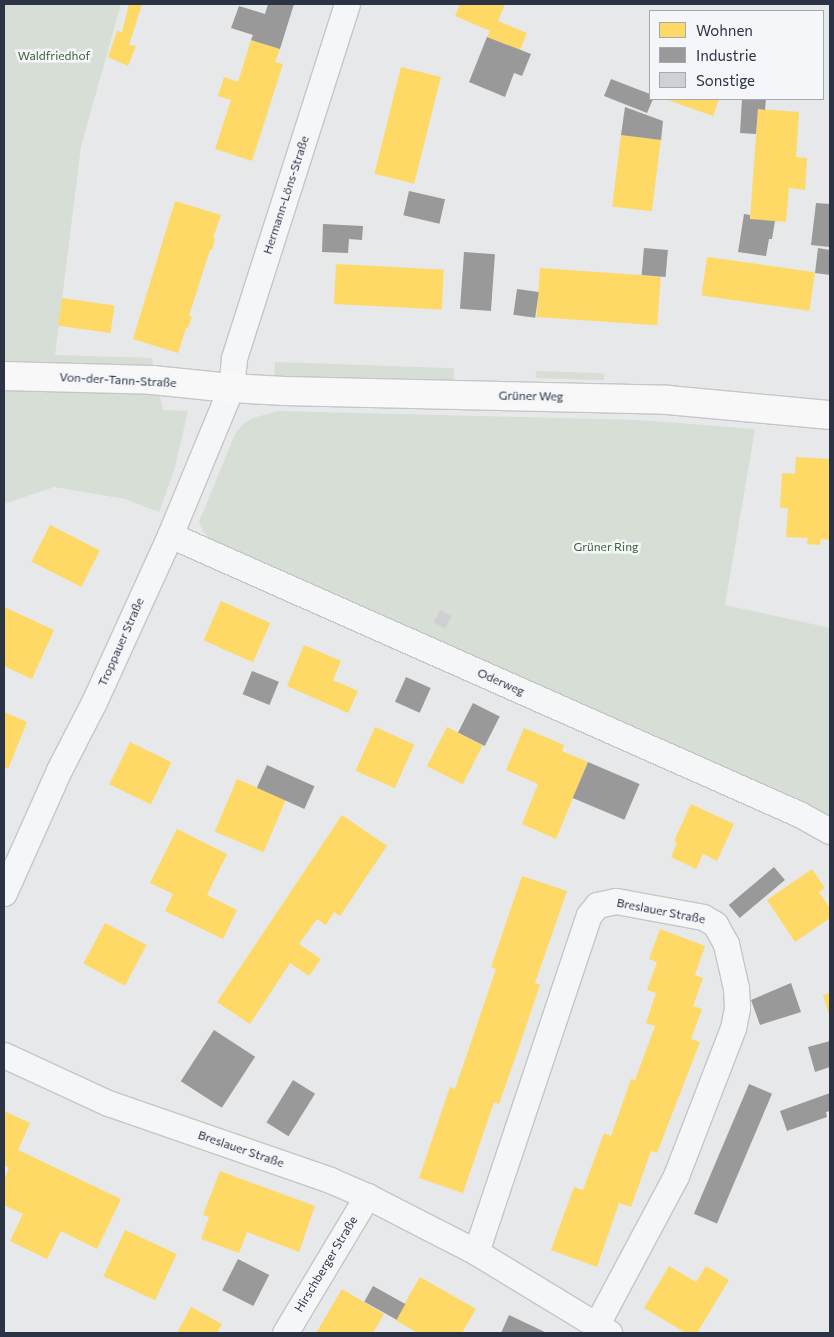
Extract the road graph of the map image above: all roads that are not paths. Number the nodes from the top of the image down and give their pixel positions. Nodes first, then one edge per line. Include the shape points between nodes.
1 (346, 4) edge
2 (4, 376) edge
3 (231, 388) junction
4 (830, 416) edge
5 (170, 536) junction
6 (830, 831) edge
7 (4, 893) edge
8 (4, 1055) edge
9 (367, 1196) junction
10 (476, 1252) junction
11 (603, 1330) edge
12 (285, 1333) edge

1 - 3 street, Hermann-Löns-Straße via 234,358
2 - 3 street, Von-der-Tann-Straße via 152,380
3 - 4 street, Grüner Weg via 668,400
3 - 5 street, Troppauer Straße
5 - 6 street, Oderweg via 799,814
5 - 7 street, Troppauer Straße
8 - 9 street, Breslauer Straße via 108,1103 330,1180
9 - 10 street, Breslauer Straße
9 - 12 street, Hirschberger Straße
10 - 11 street, Breslauer Straße
10 - 11 street, Breslauer Straße via 589,915 597,905 616,901 703,917 715,924 726,944 736,988 733,1028 676,1176

